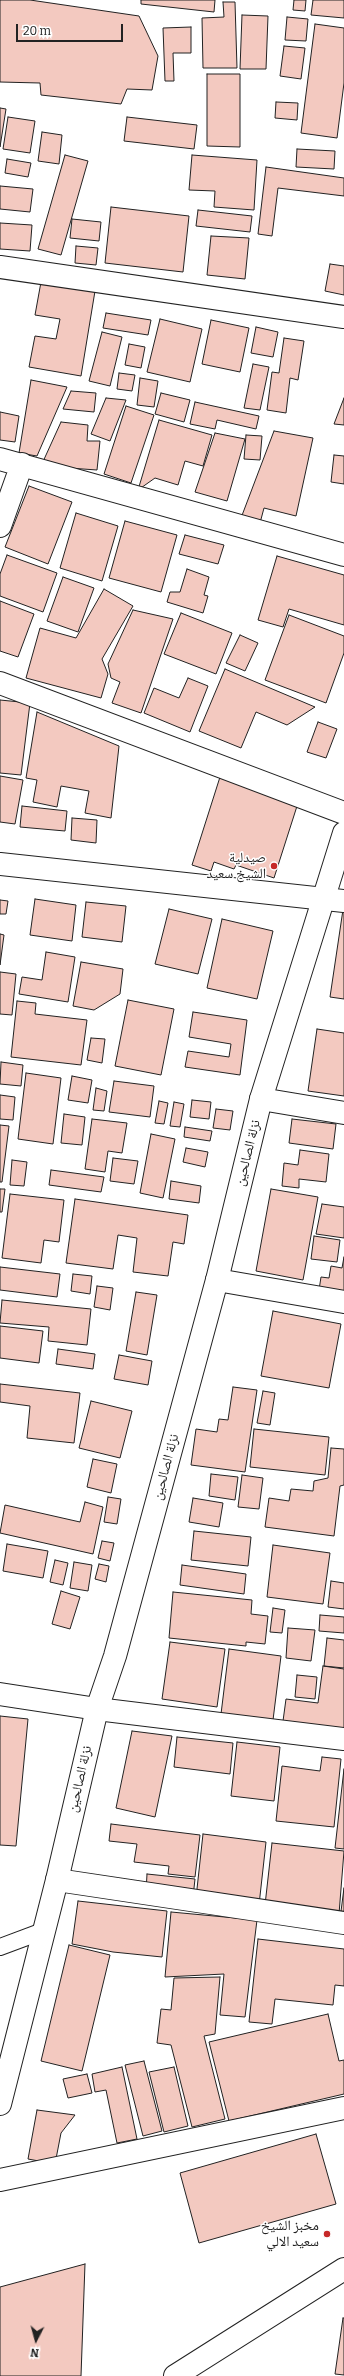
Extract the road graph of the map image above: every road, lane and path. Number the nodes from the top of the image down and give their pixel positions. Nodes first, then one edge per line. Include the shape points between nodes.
1 (0, 267) edge
2 (344, 317) edge
3 (0, 459) edge
4 (22, 464) junction
5 (0, 526) edge
6 (344, 554) edge
7 (0, 683) edge
8 (344, 813) edge
9 (344, 833) edge
10 (0, 864) edge
11 (334, 900) edge
12 (261, 1099) junction
13 (344, 1113) edge
14 (217, 1280) junction
15 (344, 1302) edge
16 (0, 1694) edge
17 (97, 1709) junction
18 (344, 1739) edge
19 (57, 1880) junction
20 (344, 1923) edge
21 (43, 1931) junction
22 (0, 1947) edge
23 (0, 2104) edge
24 (344, 2108) edge
25 (0, 2180) edge
26 (344, 2269) edge
27 (176, 2376) edge

1 - 2 street
3 - 4 street
4 - 5 street
4 - 6 street
7 - 8 street
9 - 11 street, نزلة الصالحين
10 - 11 street
11 - 12 street, نزلة الصالحين
12 - 13 street
12 - 14 street, نزلة الصالحين
14 - 15 street
14 - 17 street, نزلة الصالحين via 115,1656
16 - 17 street
17 - 18 street
17 - 19 street, نزلة الصالحين
19 - 20 street
19 - 21 street, نزلة الصالحين
21 - 22 lane
21 - 23 street, نزلة الصالحين
24 - 25 street
26 - 27 street

